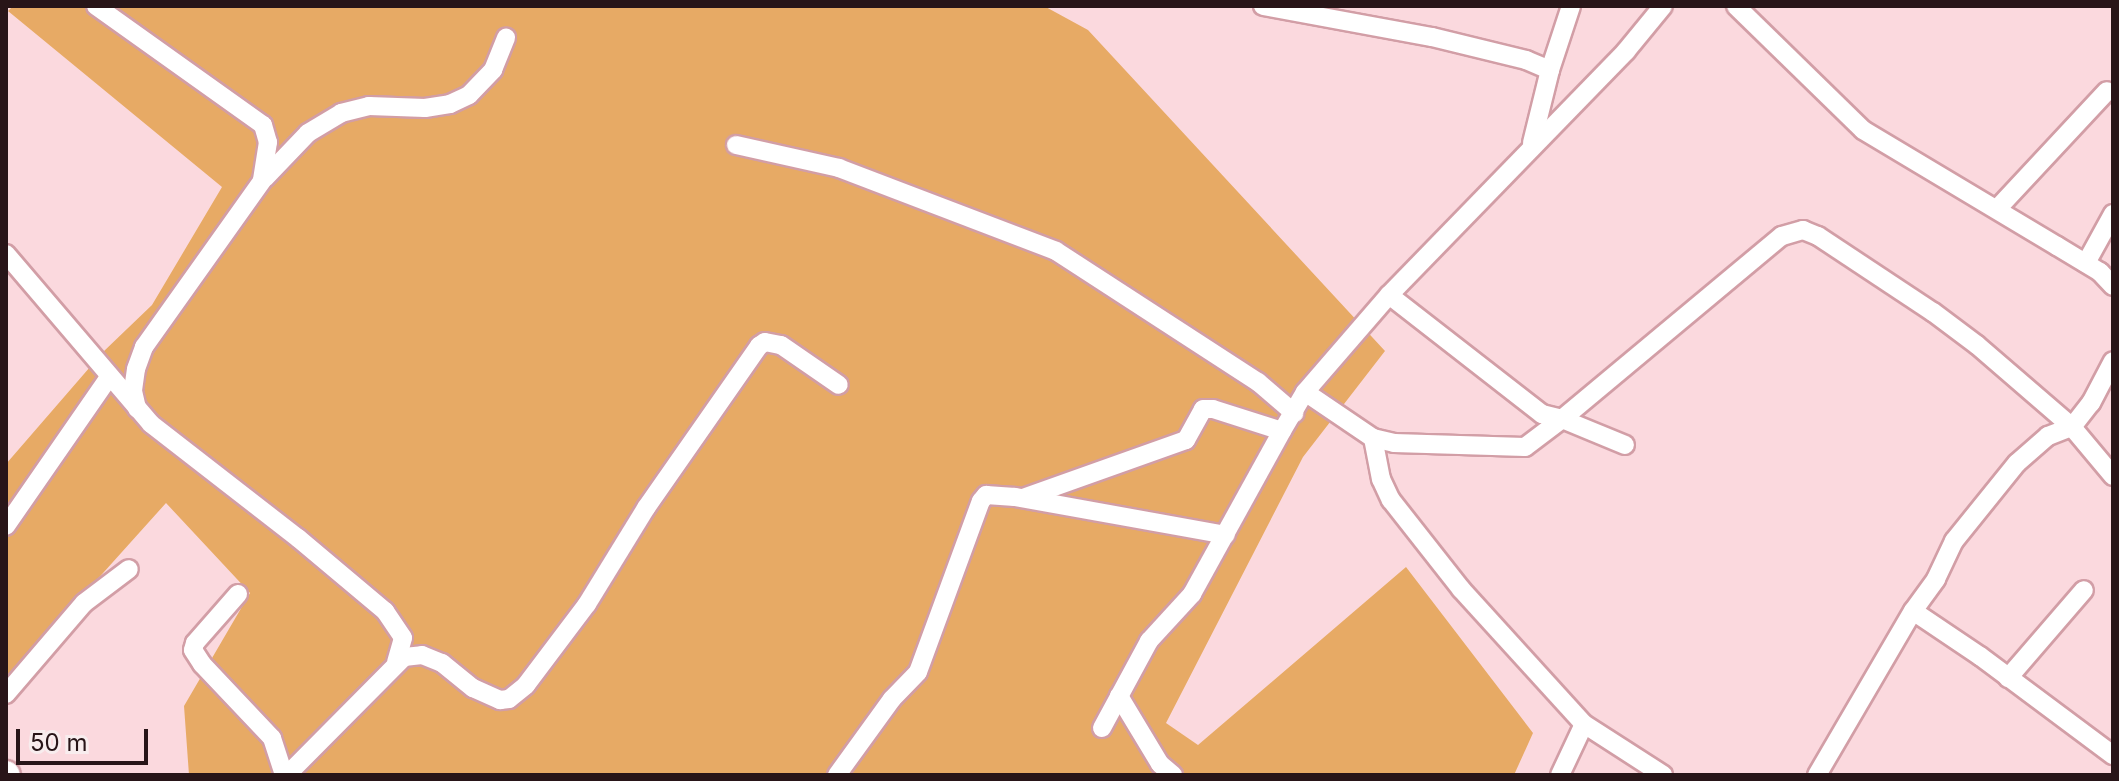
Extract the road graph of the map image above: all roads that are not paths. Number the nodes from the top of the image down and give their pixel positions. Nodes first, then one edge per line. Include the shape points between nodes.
1 (96, 6) edge
2 (1263, 6) edge
3 (1571, 6) edge
4 (1663, 6) edge
5 (1736, 6) edge
6 (1292, 9) edge
7 (506, 38) dead end
8 (1550, 70) junction
9 (2107, 91) dead end
10 (736, 145) dead end
11 (1531, 146) junction
12 (262, 181) junction
13 (1997, 209) junction
14 (2113, 214) edge
15 (6, 254) edge
16 (2086, 263) junction
17 (2113, 286) edge
18 (1389, 295) junction
19 (2113, 361) edge
20 (109, 377) junction
21 (839, 385) dead end
22 (1305, 392) junction
23 (137, 409) junction
24 (1294, 413) junction
25 (1562, 419) junction
26 (2072, 427) junction
27 (1282, 431) junction
28 (1373, 438) junction
29 (1625, 445) dead end
30 (2113, 476) edge
31 (1023, 498) junction
32 (6, 526) edge
33 (1226, 535) junction
34 (129, 569) dead end
35 (2084, 590) dead end
36 (238, 594) dead end
37 (1913, 611) junction
38 (396, 662) junction
39 (2008, 678) junction
40 (6, 694) edge
41 (1119, 696) junction
42 (1584, 724) junction
43 (1102, 728) dead end
44 (2113, 755) edge
45 (285, 775) edge
46 (837, 775) edge
47 (1173, 775) edge
48 (1560, 775) edge
49 (1663, 775) edge
50 (1817, 775) edge

1 - 12 street via 263,125 268,157
2 - 6 street
3 - 8 street
4 - 11 street
5 - 13 street via 1863,130
6 - 8 street via 1432,37
7 - 12 street via 493,70 469,95 425,108 369,106 341,113 308,133
8 - 11 street
9 - 13 street
10 - 24 street via 839,168 1056,251 1258,382
11 - 18 street
12 - 23 street via 144,347 133,391
13 - 16 street
14 - 16 street
15 - 20 street
16 - 17 street
18 - 22 street
18 - 25 street via 1542,414
19 - 26 street
20 - 23 street
20 - 32 street
21 - 38 street via 781,345 759,346 646,508 587,604 526,685 509,699 490,698 422,655
22 - 24 street
22 - 28 street
23 - 38 street via 385,611 403,638
24 - 27 street
25 - 26 street via 1782,236 1803,230 1933,312
25 - 28 street via 1525,447
25 - 29 street
26 - 30 street
26 - 37 street via 2048,436 2017,463 1954,541
27 - 31 street via 1203,409 1186,440
27 - 33 street
28 - 42 street via 1391,500 1461,589
31 - 33 street
31 - 46 street via 993,494 981,501 918,672
33 - 41 street via 1192,594 1149,641
34 - 40 street via 84,603
35 - 39 street
36 - 45 street via 193,650 272,738
37 - 39 street
37 - 50 street
38 - 45 street
39 - 44 street
41 - 43 street
41 - 47 street via 1160,764
42 - 48 street
42 - 49 street

